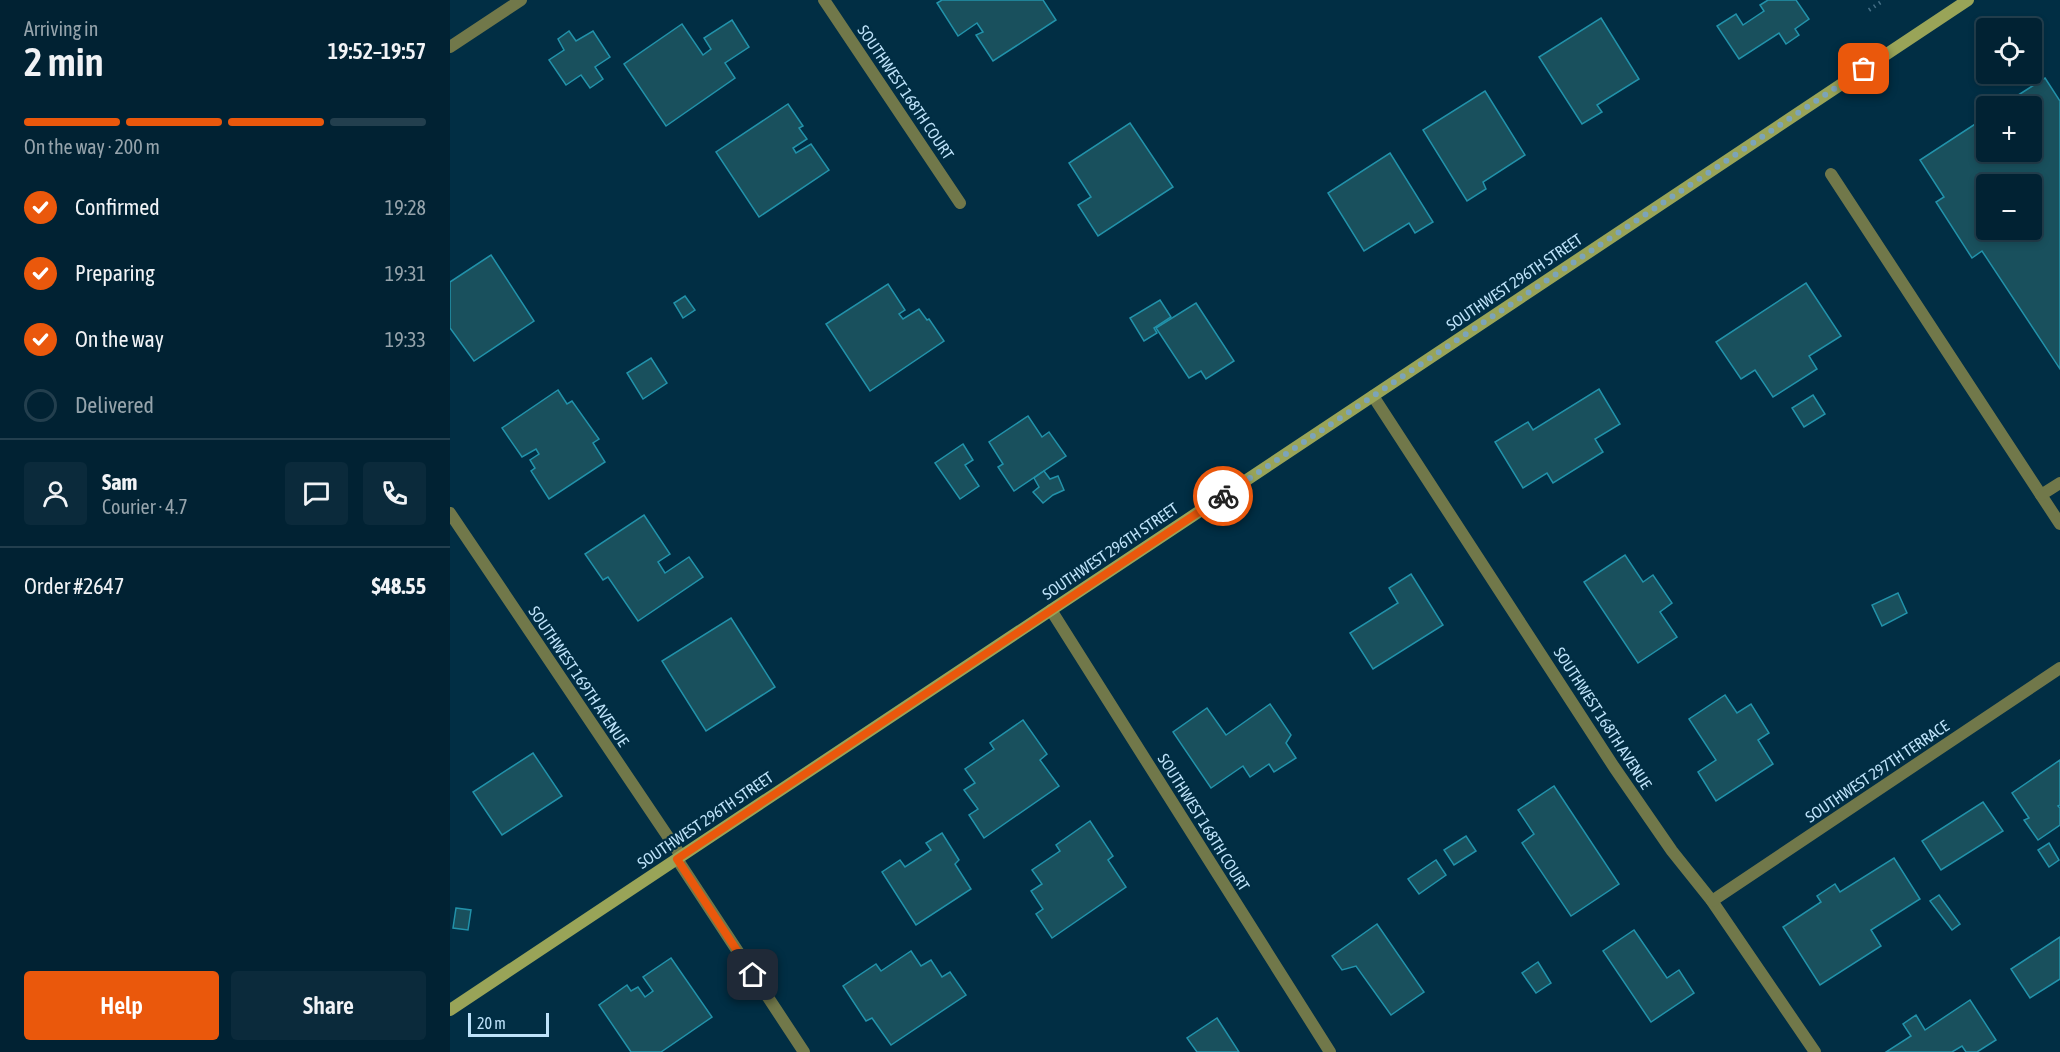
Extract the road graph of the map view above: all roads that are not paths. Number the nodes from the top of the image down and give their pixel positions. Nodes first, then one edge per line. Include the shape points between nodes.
1 (521, 0) edge
2 (824, 0) edge
3 (1968, 0) edge
4 (450, 47) edge
5 (1831, 174) dead end
6 (960, 203) dead end
7 (1373, 396) junction
8 (2060, 483) edge
9 (2041, 495) junction
10 (450, 513) edge
11 (2060, 524) edge
12 (1051, 610) junction
13 (2060, 668) edge
14 (679, 858) junction
15 (1712, 901) junction
16 (450, 1010) edge
17 (804, 1052) edge
18 (1330, 1052) edge
19 (1815, 1052) edge

1 - 4 street
2 - 6 street, SOUTHWEST 168TH COURT
3 - 7 street, SOUTHWEST 296TH STREET
5 - 9 street
7 - 12 street, SOUTHWEST 296TH STREET
7 - 15 street, SOUTHWEST 168TH AVENUE via 1614,767
8 - 9 street
9 - 11 street
10 - 14 street, SOUTHWEST 169TH AVENUE
12 - 14 street, SOUTHWEST 296TH STREET
12 - 18 street, SOUTHWEST 168TH COURT
13 - 15 street, SOUTHWEST 297TH TERRACE
14 - 16 street, SOUTHWEST 296TH STREET
14 - 17 street, SOUTHWEST 169TH AVENUE
15 - 19 street, SOUTHWEST 168TH AVENUE

